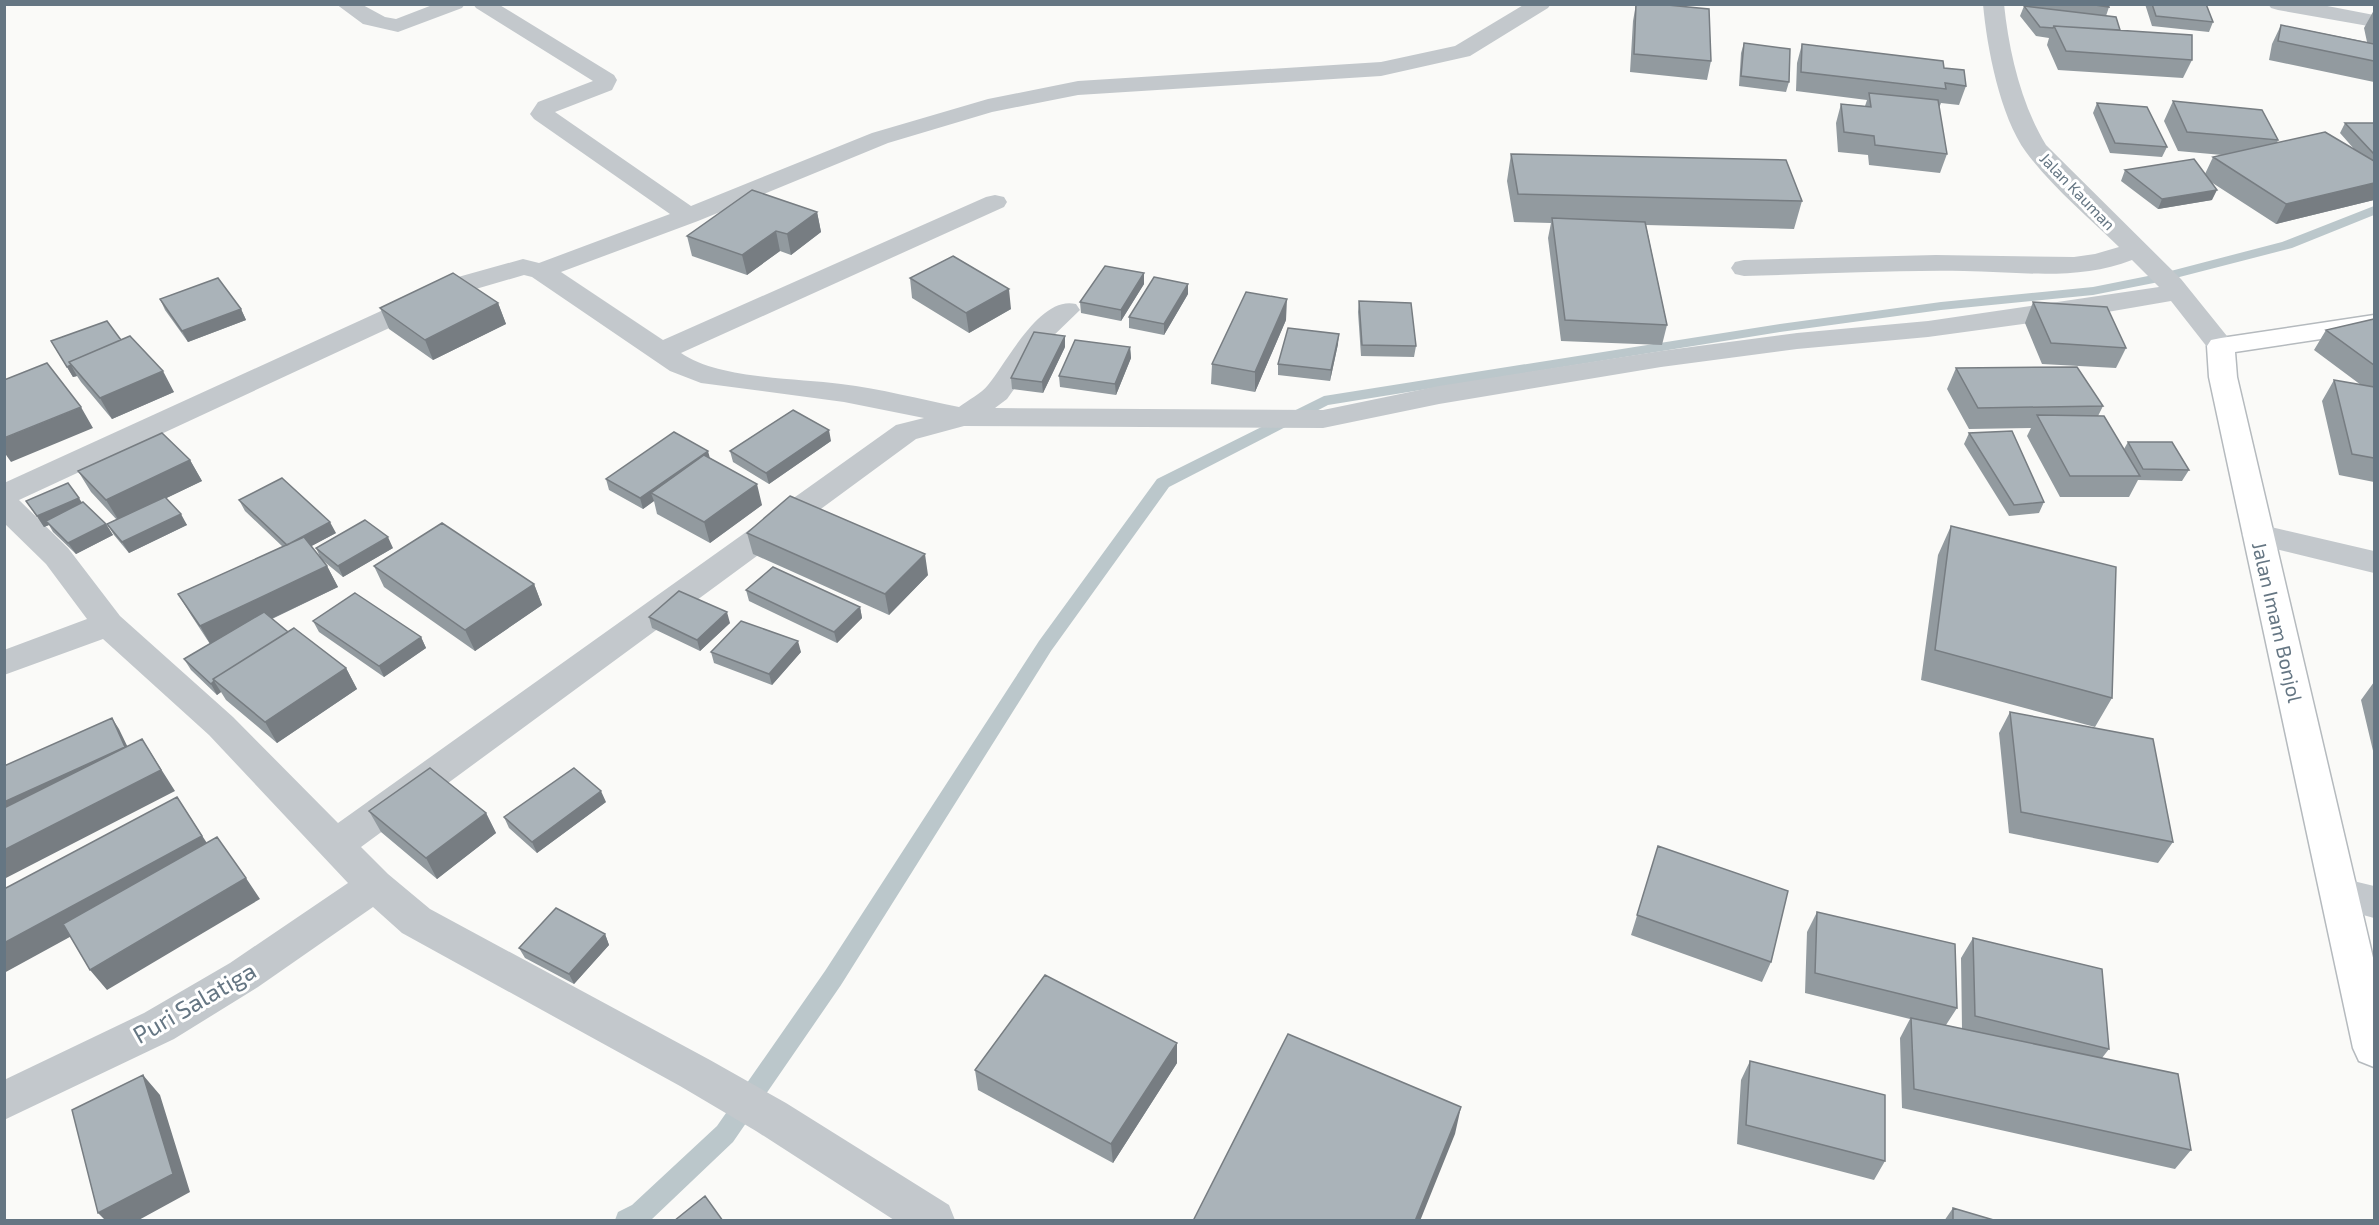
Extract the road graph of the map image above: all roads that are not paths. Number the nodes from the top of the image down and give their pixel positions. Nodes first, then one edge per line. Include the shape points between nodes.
1 (346, 4) edge
2 (455, 4) edge
3 (483, 4) edge
4 (1541, 4) edge
5 (1993, 4) edge
6 (2278, 4) edge
7 (2374, 21) edge
8 (995, 202) dead end
9 (689, 216) junction
10 (2140, 255) junction
11 (1744, 268) dead end
12 (541, 272) junction
13 (2175, 289) junction
14 (1066, 310) dead end
15 (2374, 322) edge
16 (2221, 346) junction
17 (661, 351) junction
18 (964, 417) junction
19 (4, 495) edge
20 (4, 504) edge
21 (2258, 535) junction
22 (2374, 562) edge
23 (108, 624) junction
24 (4, 663) edge
25 (335, 846) junction
26 (374, 885) junction
27 (2358, 898) edge
28 (2374, 1048) edge
29 (4, 1101) edge
30 (933, 1221) edge

1 - 2 street via 388,26 398,26
3 - 9 street via 606,80 604,85 546,107 543,114
4 - 9 street via 1462,51 1381,69 1078,88 988,106 880,138
5 - 10 street, Jalan Kauman via 1997,43 2023,127 2036,149
6 - 7 street
8 - 17 street
9 - 12 street
10 - 11 street via 2092,264
10 - 13 street, Jalan Kauman
12 - 17 street
12 - 19 street via 523,267 460,285
13 - 16 street, Jalan Kauman
13 - 18 street via 2055,312 1661,359 1439,395 1310,421
14 - 18 street via 1039,334 998,393
15 - 16 main road
16 - 21 main road, Jalan Imam Bonjol via 2223,377
17 - 18 street via 680,365 711,376 844,393
18 - 25 street via 906,432
20 - 23 street via 57,556
21 - 22 street
21 - 27 main road, Jalan Imam Bonjol
23 - 24 street
23 - 25 street via 221,726
25 - 26 street
26 - 29 street, Puri Salatiga via 244,975 159,1026
26 - 30 street via 416,921 695,1073
27 - 28 main road, Jalan Imam Bonjol

